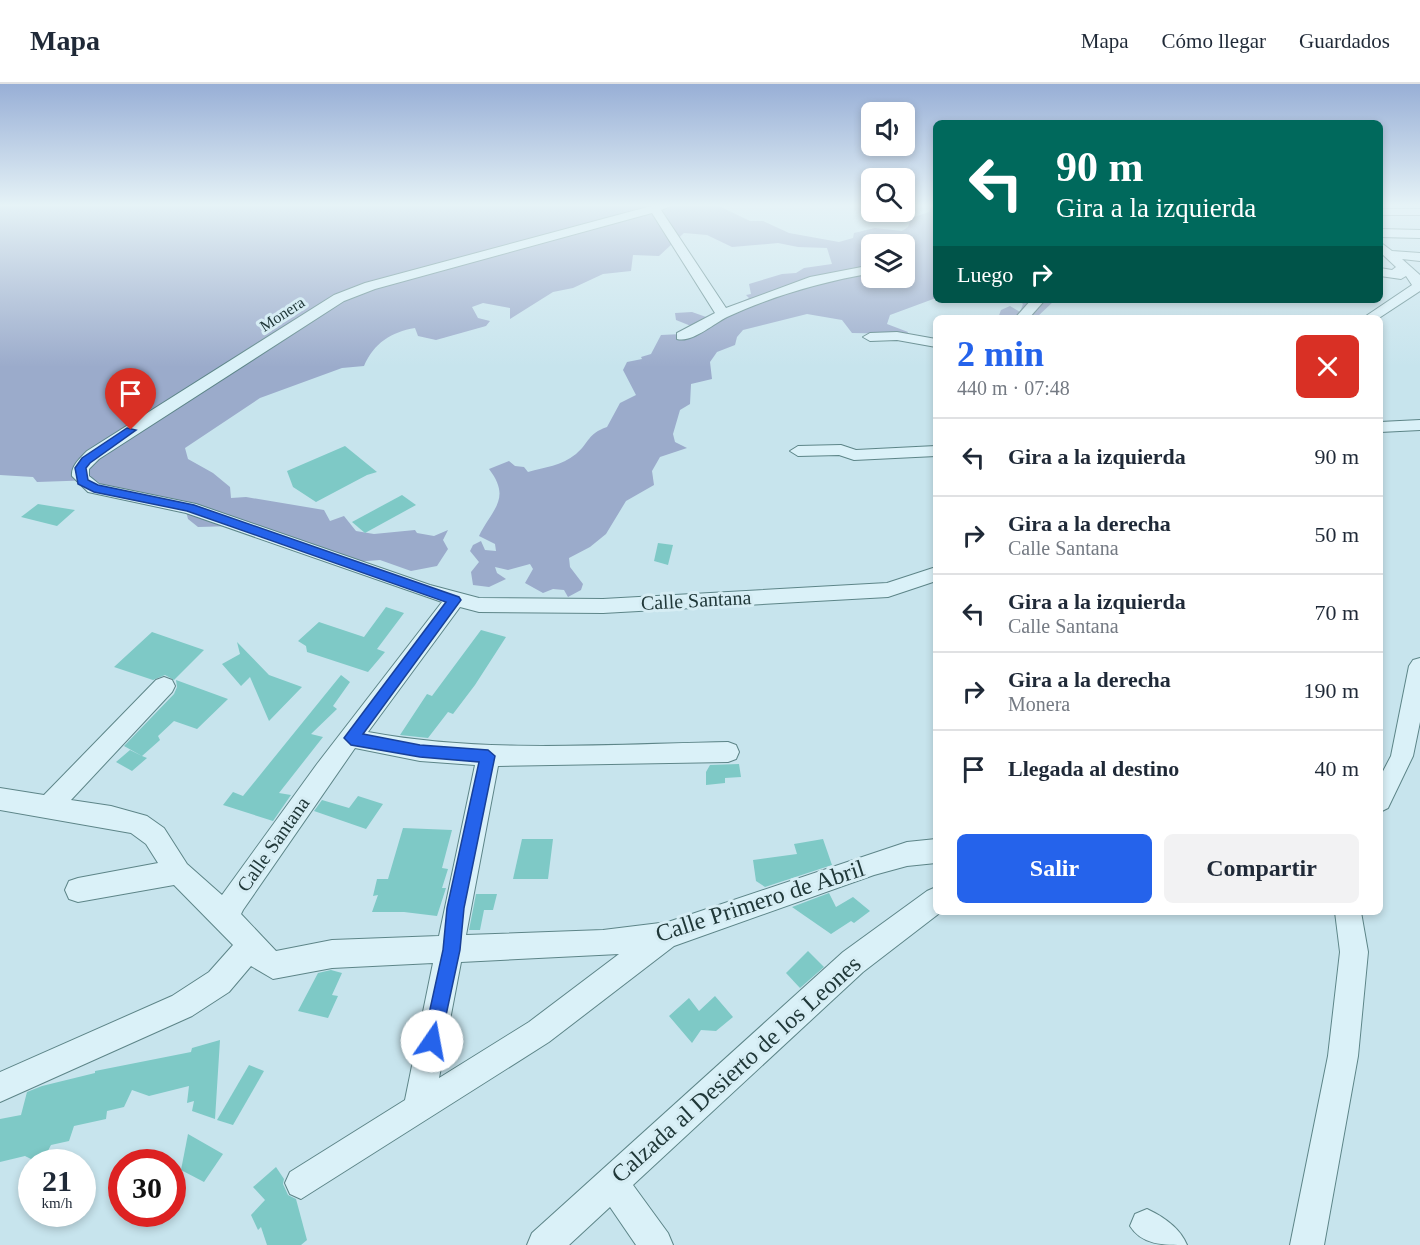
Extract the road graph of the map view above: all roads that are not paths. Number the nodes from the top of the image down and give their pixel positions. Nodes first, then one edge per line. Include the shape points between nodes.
1 (469, 259) edge
2 (691, 259) edge
3 (1395, 259) edge
4 (861, 271) edge
5 (1383, 272) edge
6 (1410, 272) junction
7 (1035, 303) edge
8 (723, 314) junction
9 (1025, 315) edge
10 (1376, 315) edge
11 (682, 336) dead end
12 (870, 337) dead end
13 (933, 342) edge
14 (1420, 425) edge
15 (1383, 427) edge
16 (798, 451) dead end
17 (933, 451) edge
18 (80, 468) joint
19 (933, 575) edge
20 (454, 600) junction
21 (1420, 666) edge
22 (164, 686) dead end
23 (351, 738) junction
24 (728, 752) dead end
25 (488, 756) junction
26 (1383, 795) edge
27 (0, 799) edge
28 (48, 808) junction
29 (933, 851) edge
30 (178, 872) junction
31 (78, 890) dead end
32 (933, 902) edge
33 (1348, 915) edge
34 (227, 918) junction
35 (668, 935) junction
36 (251, 945) junction
37 (451, 950) junction
38 (0, 1087) edge
39 (418, 1109) junction
40 (611, 1181) junction
41 (301, 1183) dead end
42 (544, 1245) edge
43 (656, 1245) edge
44 (1307, 1245) edge

1 - 18 street, Monera via 339,298 93,454
2 - 8 street
3 - 6 street
4 - 8 street via 815,280
5 - 6 street
6 - 10 street via 1419,286
7 - 9 street
8 - 11 street
12 - 13 street via 897,336
14 - 15 street
16 - 17 street via 841,450 854,455
18 - 20 street, Calle Santana via 82,482 94,488 190,508
19 - 20 street, Calle Santana via 888,590 603,606 507,607
20 - 23 street, Calle Santana
21 - 26 street via 1402,756
22 - 28 street
23 - 25 street via 420,751
23 - 34 street, Calle Santana via 231,904
24 - 25 street
25 - 37 street
27 - 28 street, Calle Primero de Abril
28 - 30 street, Calle Primero de Abril via 138,824 155,836
29 - 35 street, Calle Primero de Abril via 874,863
30 - 31 street
30 - 34 street, Calle Primero de Abril
32 - 40 street, Calzada al Desierto de los Leones via 854,962
33 - 44 street via 1354,952 1343,1056
34 - 36 street, Calle Primero de Abril
35 - 37 street, Calle Primero de Abril via 603,944
35 - 39 street via 539,1032
36 - 37 street, Calle Primero de Abril via 273,965 332,954
36 - 38 street via 219,982 182,1006
37 - 39 street
39 - 41 street
40 - 42 street, Calzada al Desierto de los Leones
40 - 43 street

